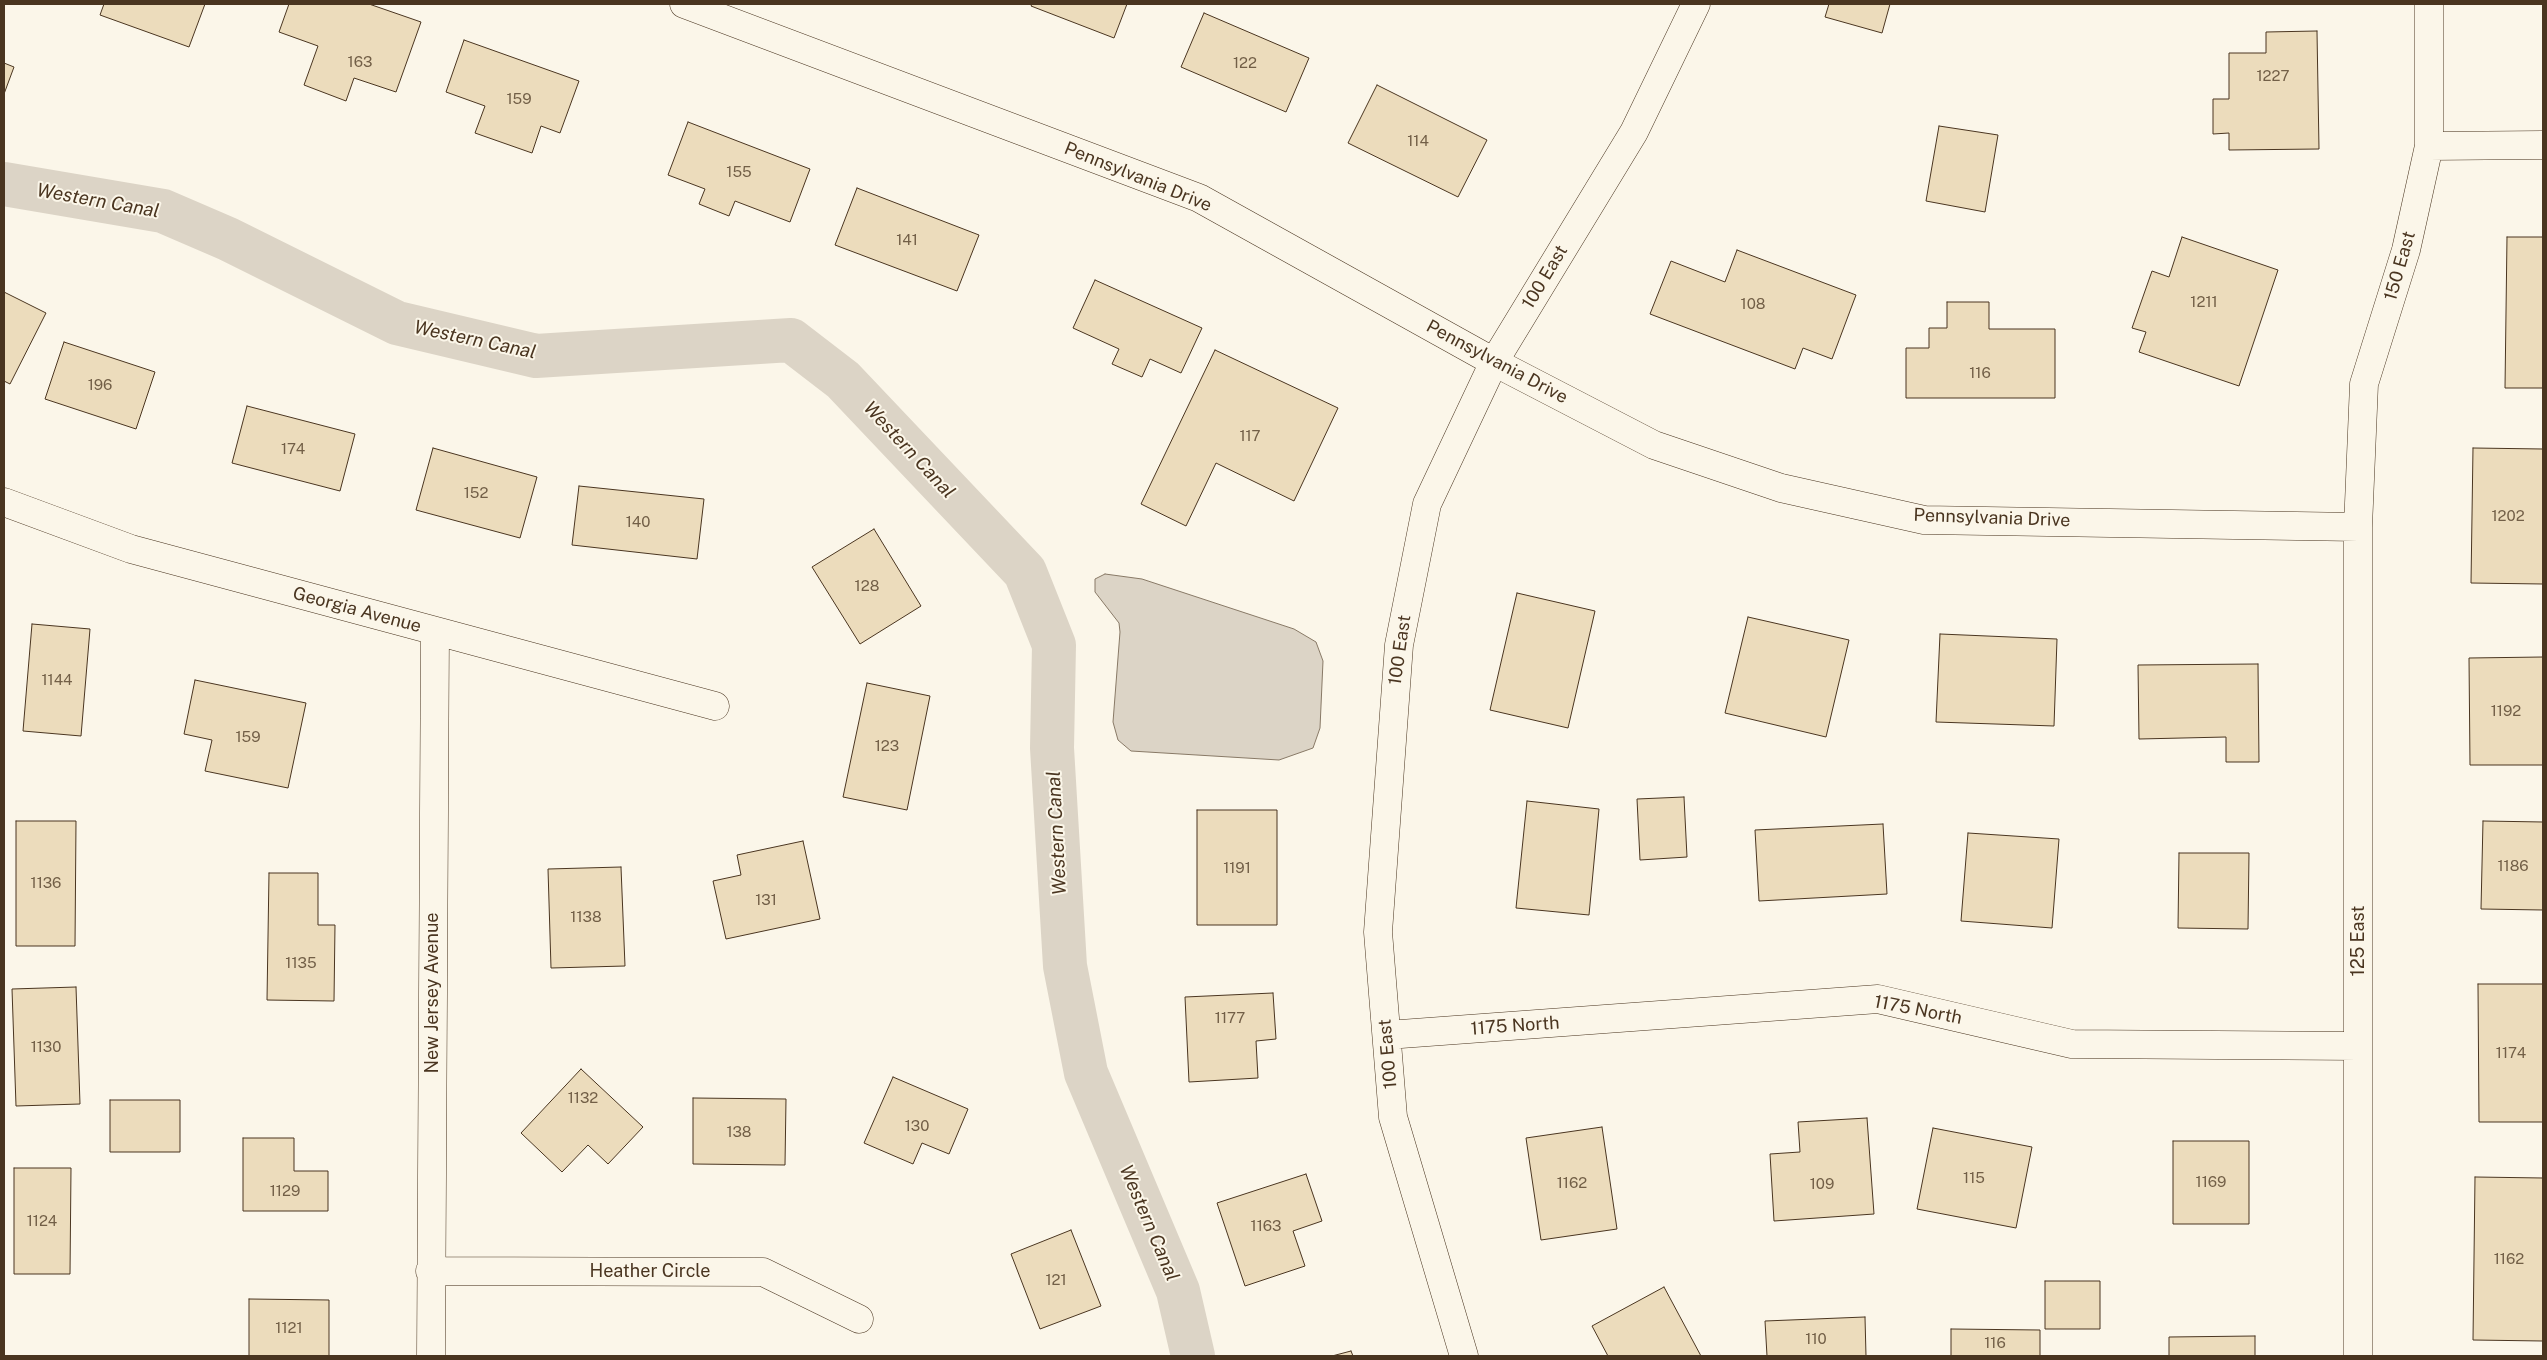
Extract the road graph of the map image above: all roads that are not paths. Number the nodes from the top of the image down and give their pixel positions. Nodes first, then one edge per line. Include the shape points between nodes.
1 (684, 4) edge
2 (1696, 4) edge
3 (2429, 4) edge
4 (2543, 145) edge
5 (2429, 146) junction
6 (1494, 362) junction
7 (4, 502) edge
8 (2358, 527) junction
9 (435, 631) junction
10 (715, 706) dead end
11 (1386, 1035) junction
12 (2358, 1046) junction
13 (430, 1271) junction
14 (858, 1319) dead end
15 (431, 1356) edge
16 (1464, 1356) edge
17 (2358, 1356) edge

1 - 6 street, Pennsylvania Drive via 1199,198
2 - 6 street, 100 East via 1634,132
3 - 5 street, 150 East
4 - 5 street
5 - 8 street, 150 East via 2406,250 2364,384
6 - 8 street, Pennsylvania Drive via 1654,445 1781,488 1924,520
6 - 11 street, 100 East via 1427,504 1398,644 1378,932
7 - 9 street, Georgia Avenue via 131,549
8 - 12 street, 125 East
9 - 10 street, Georgia Avenue
9 - 13 street, New Jersey Avenue
11 - 12 street, 1175 North via 1878,999 2072,1044
11 - 16 street, 100 East via 1393,1117
12 - 17 street, 125 East
13 - 14 street, Heather Circle via 763,1272
13 - 15 street, New Jersey Avenue

